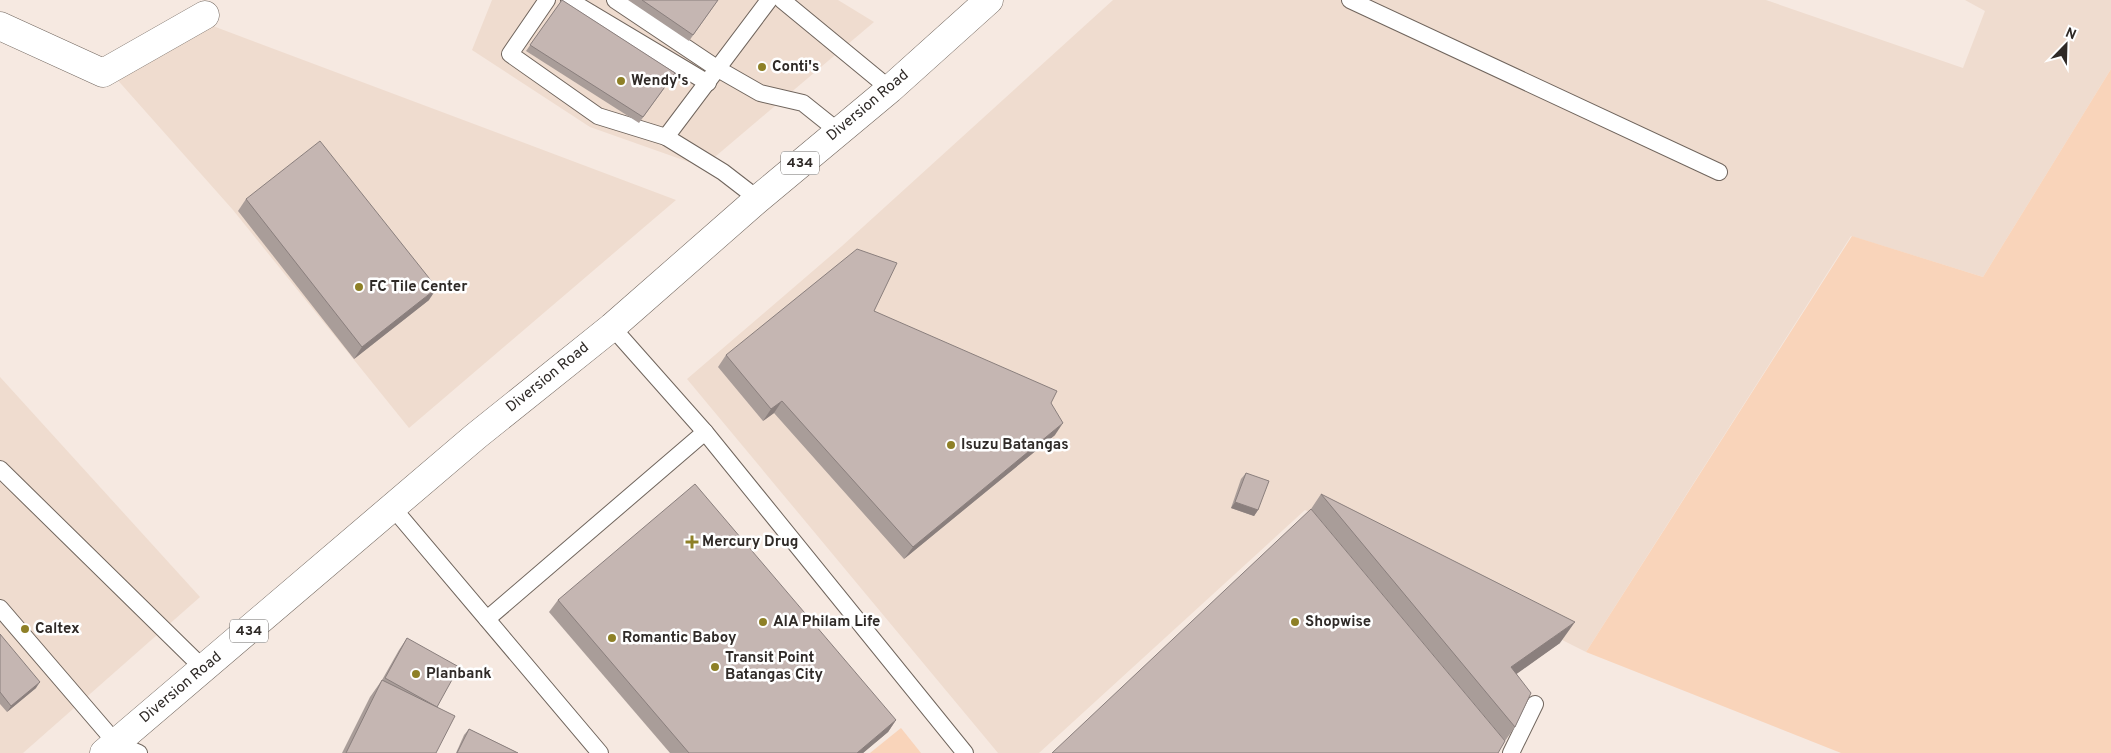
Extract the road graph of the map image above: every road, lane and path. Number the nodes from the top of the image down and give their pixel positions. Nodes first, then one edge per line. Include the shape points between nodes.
1 (547, 0) edge
2 (569, 0) edge
3 (614, 0) edge
4 (769, 0) edge
5 (782, 0) edge
6 (989, 0) edge
7 (1350, 0) edge
8 (205, 14) dead end
9 (0, 26) edge
10 (718, 69) junction
11 (708, 83) junction
12 (890, 89) junction
13 (838, 130) junction
14 (666, 137) junction
15 (1719, 172) dead end
16 (758, 199) junction
17 (612, 327) junction
18 (705, 432) junction
19 (0, 469) edge
20 (393, 508) junction
21 (0, 608) edge
22 (487, 619) junction
23 (204, 669) junction
24 (1535, 704) dead end
25 (120, 750) edge
26 (600, 753) edge
27 (965, 753) edge
28 (1511, 753) edge

1 - 14 lane via 510,54 598,116
2 - 11 lane
3 - 10 lane
4 - 10 lane
5 - 12 lane
6 - 12 main road, Diversion Road / 434
7 - 15 lane
8 - 9 main road via 103,73
10 - 11 lane
10 - 13 lane via 760,93 803,103
11 - 14 lane
12 - 13 main road, Diversion Road / 434
13 - 16 main road, Diversion Road / 434
14 - 16 lane via 723,172
16 - 17 main road, Diversion Road / 434
17 - 18 lane
17 - 20 main road, Diversion Road / 434 via 476,436
18 - 22 lane
18 - 27 lane
19 - 23 lane
20 - 22 lane
20 - 23 main road, Diversion Road / 434
21 - 25 lane
22 - 26 lane
23 - 25 main road, Diversion Road / 434
24 - 28 lane

